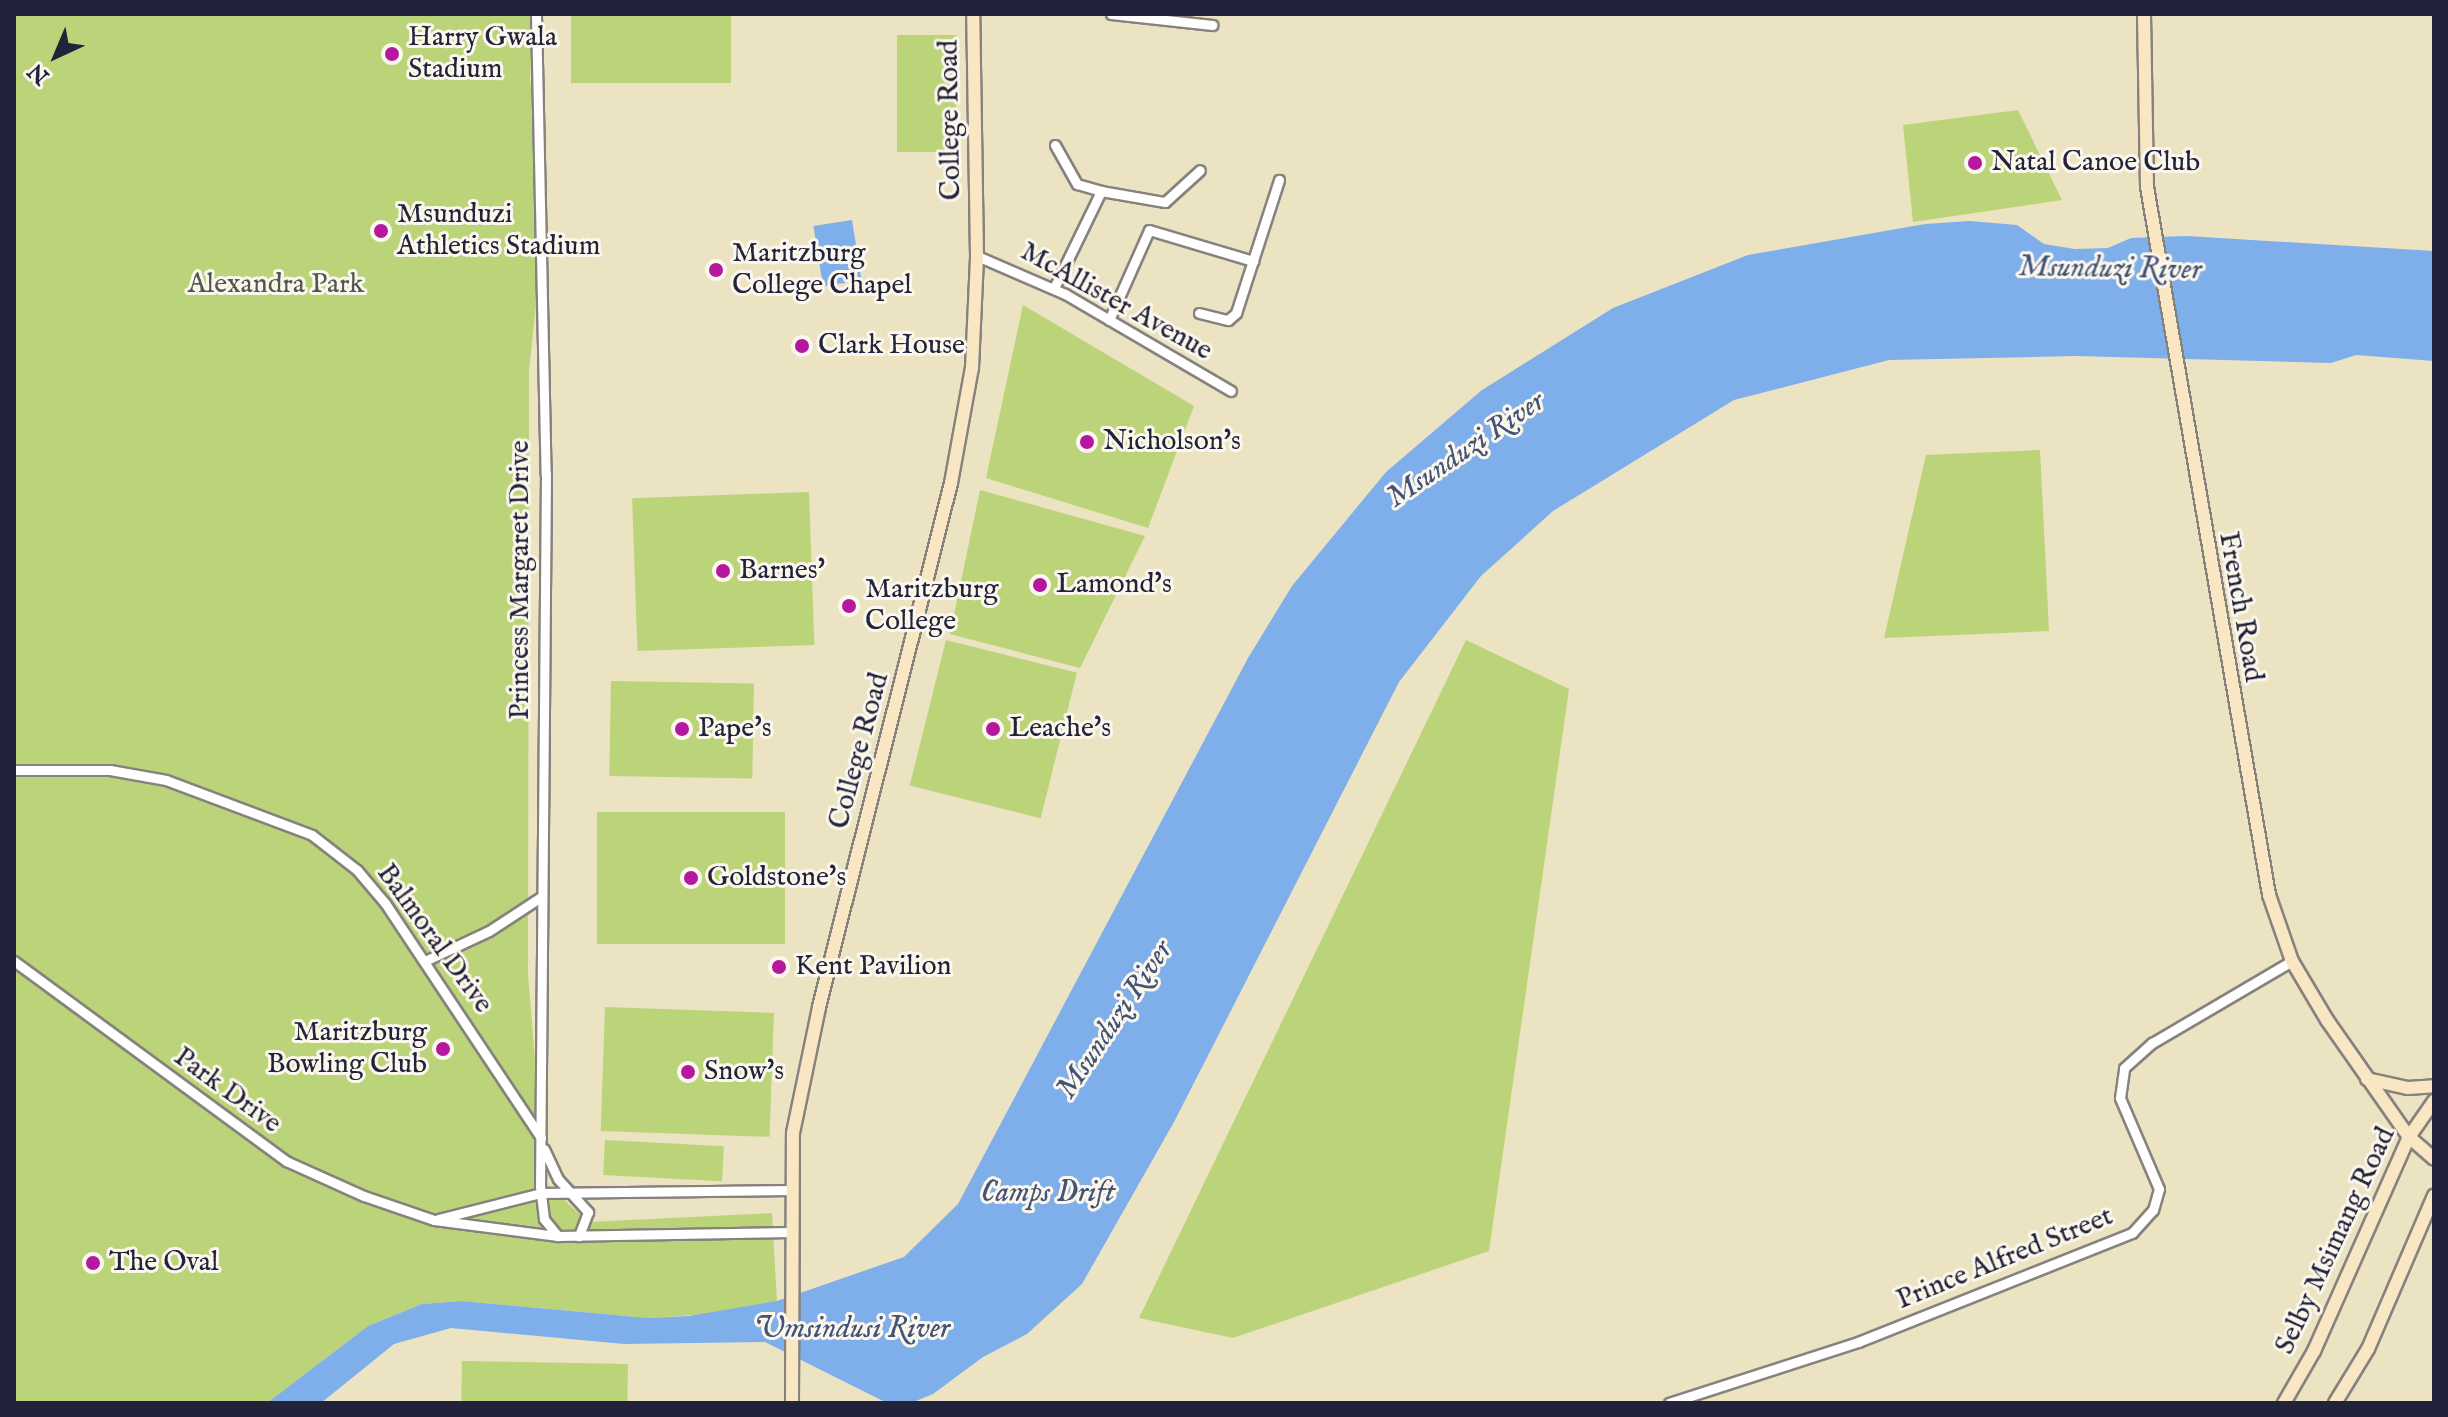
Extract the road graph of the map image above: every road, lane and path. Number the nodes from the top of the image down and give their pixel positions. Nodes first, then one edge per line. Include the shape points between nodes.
1 (536, 14) edge
2 (973, 14) edge
3 (1111, 14) edge
4 (2144, 14) edge
5 (1161, 17) edge
6 (1212, 25) dead end
7 (1055, 145) dead end
8 (1200, 170) dead end
9 (1279, 180) dead end
10 (1101, 191) junction
11 (977, 256) junction
12 (1253, 261) junction
13 (1054, 288) junction
14 (1199, 313) dead end
15 (1109, 320) junction
16 (1231, 391) dead end
17 (14, 770) edge
18 (541, 897) junction
19 (427, 960) junction
20 (14, 961) edge
21 (2292, 961) junction
22 (2367, 1079) junction
23 (2434, 1086) edge
24 (2434, 1101) edge
25 (2409, 1137) junction
26 (543, 1143) junction
27 (2434, 1159) edge
28 (792, 1190) junction
29 (571, 1191) junction
30 (541, 1193) junction
31 (2434, 1196) edge
32 (434, 1220) junction
33 (791, 1232) junction
34 (558, 1236) junction
35 (579, 1236) junction
36 (792, 1403) edge
37 (1669, 1403) edge
38 (2284, 1403) edge
39 (2335, 1403) edge

1 - 18 street, Princess Margaret Drive via 546,474
2 - 11 street, College Road
3 - 5 street
4 - 21 street, French Road via 2147,187 2260,858
5 - 6 street
7 - 10 street via 1077,184
8 - 10 street via 1165,202
9 - 12 street
10 - 13 street
11 - 13 street, McAllister Avenue
11 - 28 street, College Road via 972,368 960,436 819,1007 793,1133
12 - 14 street via 1232,318
12 - 15 street via 1149,230
13 - 15 street, McAllister Avenue
15 - 16 street, McAllister Avenue
17 - 19 street, Balmoral Drive via 110,770 166,780 283,821 312,835 357,870
18 - 19 street via 489,931
18 - 26 street, Princess Margaret Drive
19 - 26 street, Balmoral Drive
20 - 32 street, Park Drive via 286,1161
21 - 22 street, French Road
21 - 37 street, Prince Alfred Street via 2152,1043 2124,1068 2120,1098 2159,1189 2153,1210 2132,1233 1858,1342
22 - 23 street via 2408,1088
22 - 25 street, French Road
24 - 25 street, Selby Msimang Road
25 - 27 street, French Road
25 - 38 street, Selby Msimang Road via 2314,1351
26 - 29 street, Princess Margaret Drive via 558,1179
26 - 30 street, Princess Margaret Drive
28 - 29 street
28 - 33 street, College Road
29 - 30 street
29 - 35 street via 588,1212
30 - 32 street
30 - 34 street via 544,1219
31 - 39 street via 2368,1349
32 - 34 street, Park Drive
33 - 35 street, Park Drive
33 - 36 street, College Road
34 - 35 street, Park Drive

